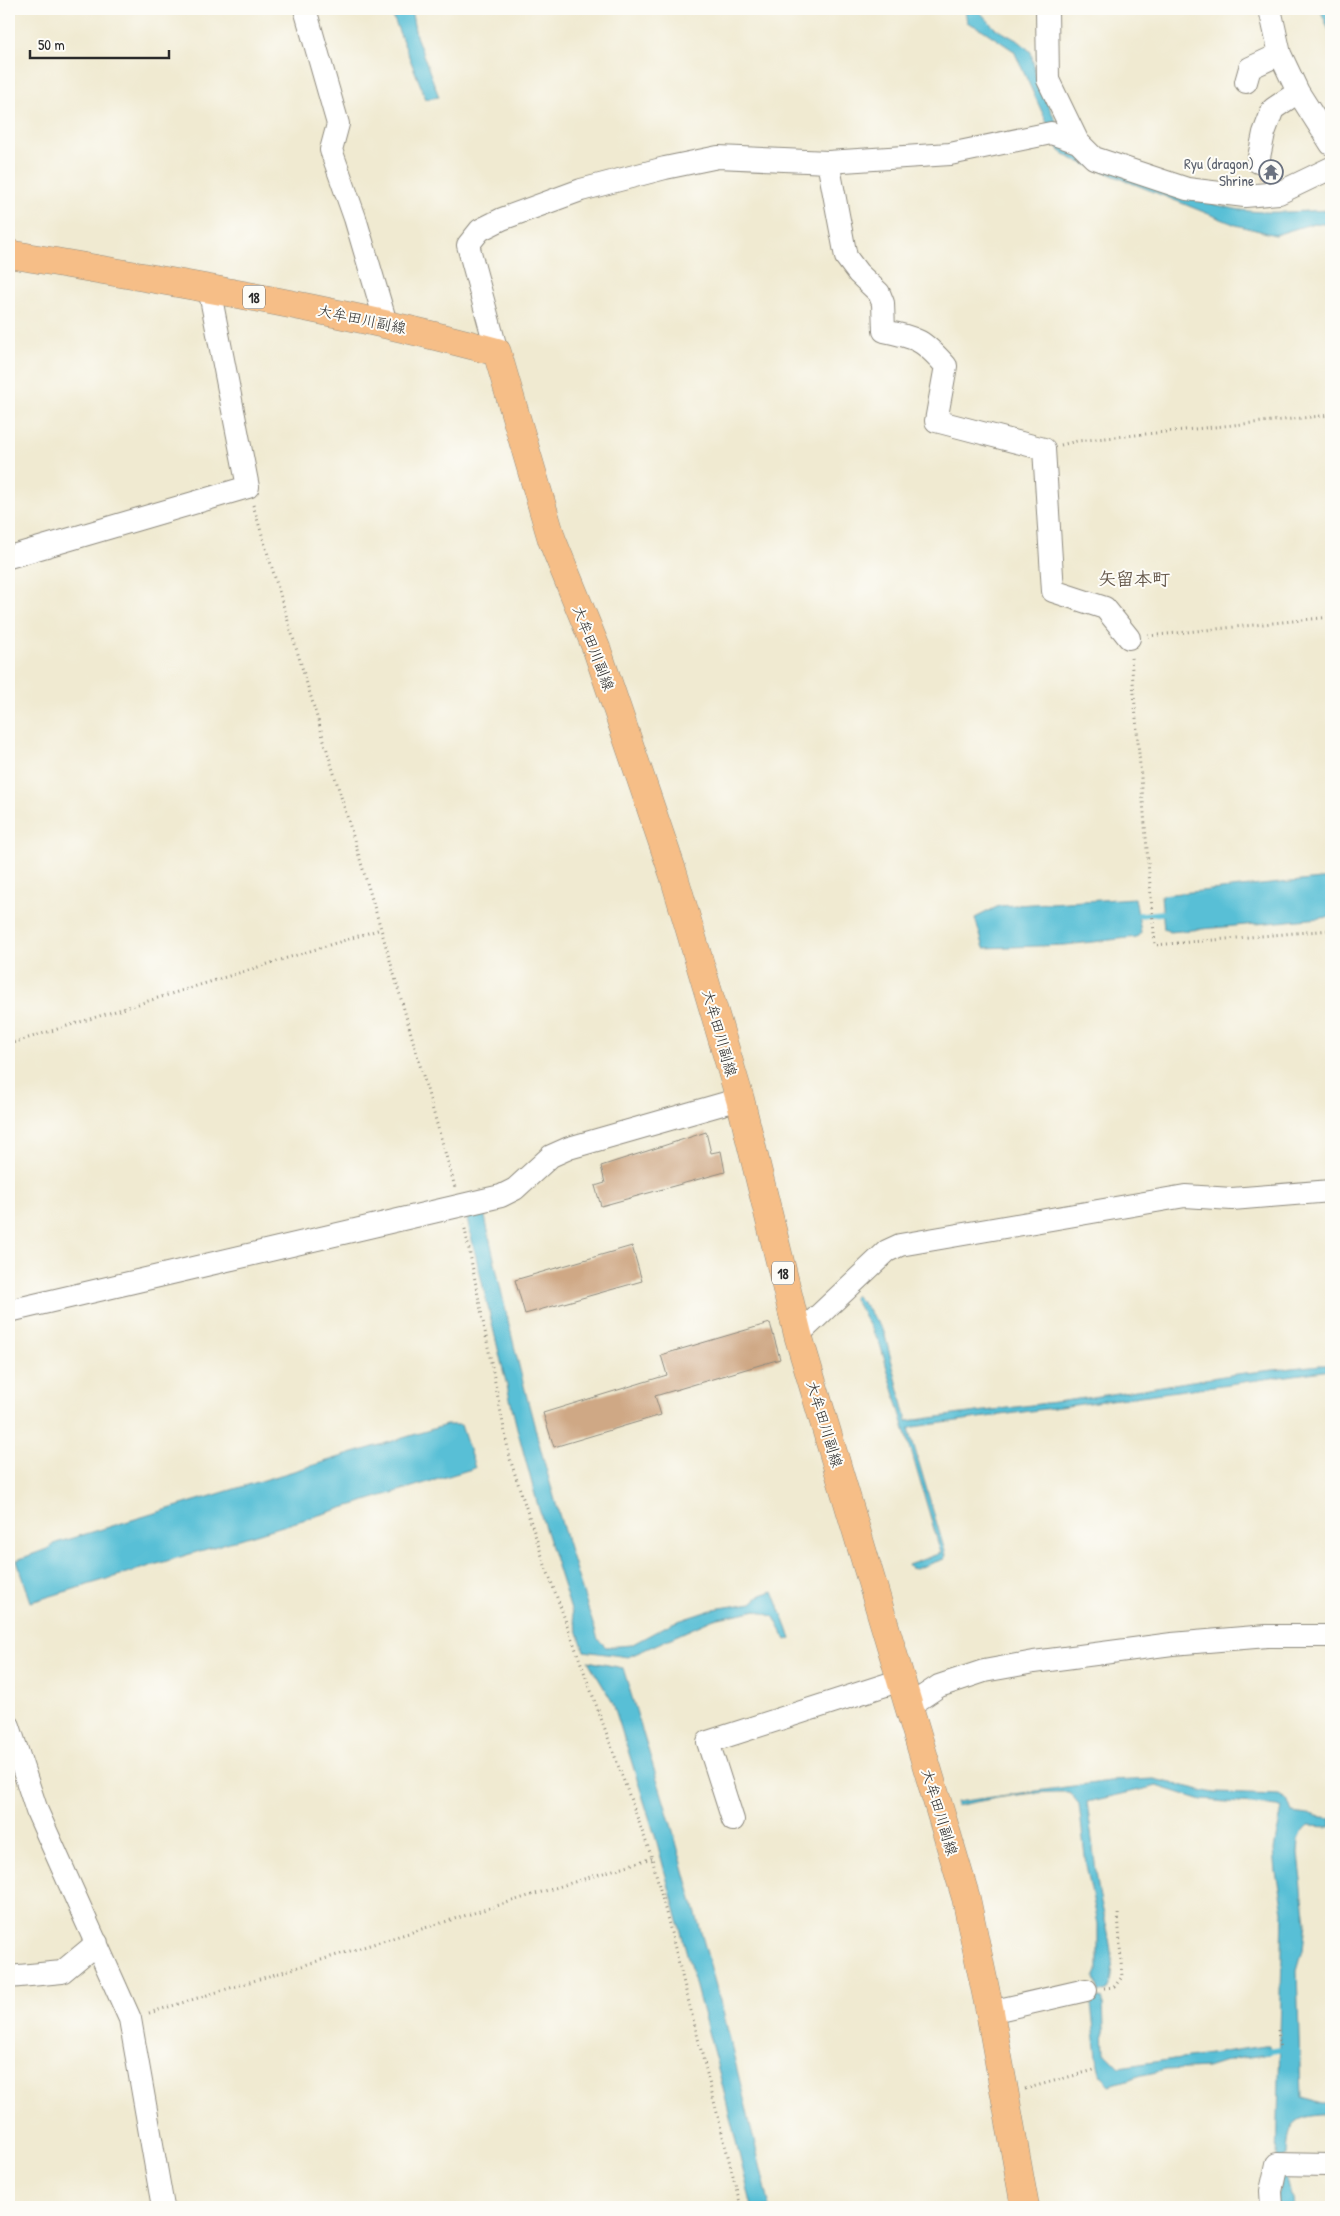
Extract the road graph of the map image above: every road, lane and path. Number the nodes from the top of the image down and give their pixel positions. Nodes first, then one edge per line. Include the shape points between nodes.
1 (305, 9) edge
2 (1047, 9) edge
3 (1270, 9) edge
4 (1280, 54) junction
5 (1246, 82) dead end
6 (1298, 92) junction
7 (1078, 142) junction
8 (1331, 144) edge
9 (828, 162) junction
10 (1258, 162) dead end
11 (1331, 168) edge
12 (9, 254) edge
13 (209, 288) junction
14 (386, 323) junction
15 (497, 352) junction
16 (1331, 414) edge
17 (1044, 449) junction
18 (248, 487) junction
19 (9, 557) edge
20 (1331, 617) edge
21 (1129, 638) junction
22 (381, 929) junction
23 (1331, 930) edge
24 (9, 1044) edge
25 (740, 1099) junction
26 (1331, 1192) edge
27 (461, 1206) junction
28 (9, 1311) edge
29 (798, 1335) junction
30 (1331, 1636) edge
31 (901, 1680) junction
32 (909, 1706) junction
33 (9, 1726) edge
34 (733, 1820) dead end
35 (652, 1858) junction
36 (1118, 1912) dead end
37 (97, 1943) junction
38 (9, 1977) edge
39 (1086, 1990) joint
40 (990, 2012) junction
41 (130, 2019) junction
42 (1278, 2030) dead end
43 (1280, 2050) dead end
44 (1094, 2070) dead end
45 (1005, 2095) junction
46 (1328, 2165) dead end
47 (163, 2207) edge
48 (741, 2207) edge
49 (1025, 2207) edge
50 (1272, 2207) edge

1 - 14 street via 338,124 331,150
2 - 7 street via 1048,80
3 - 4 street
4 - 5 street via 1250,68
4 - 6 street
6 - 8 street
6 - 10 street via 1273,109
7 - 9 street via 1051,133 950,154
7 - 11 street via 1094,158 1187,189 1245,196 1279,193
9 - 15 street via 718,157 581,190 480,230 468,245
9 - 17 street via 846,257 879,293 883,302 884,331 908,336 927,345 946,366 936,421
12 - 13 main road, 大牟田川副線 / 18
13 - 14 main road, 大牟田川副線 / 18
13 - 18 street
14 - 15 main road, 大牟田川副線 / 18
15 - 25 main road, 大牟田川副線 / 18 via 552,540 597,650 673,873
16 - 17 path via 1077,441
17 - 21 street via 1054,591 1105,608
18 - 19 street
18 - 22 path
20 - 21 path
21 - 23 path via 1155,945
22 - 24 path
22 - 27 path
25 - 27 street via 569,1148 550,1156 514,1189 501,1196
25 - 29 main road, 大牟田川副線 / 18
26 - 29 street via 1232,1199 1186,1196 900,1245 887,1251
27 - 28 street
27 - 35 path via 510,1459 544,1562
29 - 31 main road, 大牟田川副線 / 18
30 - 32 street via 1267,1636 1172,1644 1034,1662 984,1671 939,1686
31 - 32 main road, 大牟田川副線 / 18
31 - 34 street via 708,1742
32 - 40 main road, 大牟田川副線 / 18 via 966,1898
33 - 37 street via 37,1811
35 - 41 path
35 - 48 path
36 - 39 path via 1122,1977 1114,1987
37 - 38 street via 62,1972
37 - 41 street
39 - 40 street
40 - 45 main road, 大牟田川副線 / 18
41 - 47 street
42 - 43 path
44 - 45 path
45 - 49 main road, 大牟田川副線 / 18
46 - 50 street via 1286,2164 1271,2191

